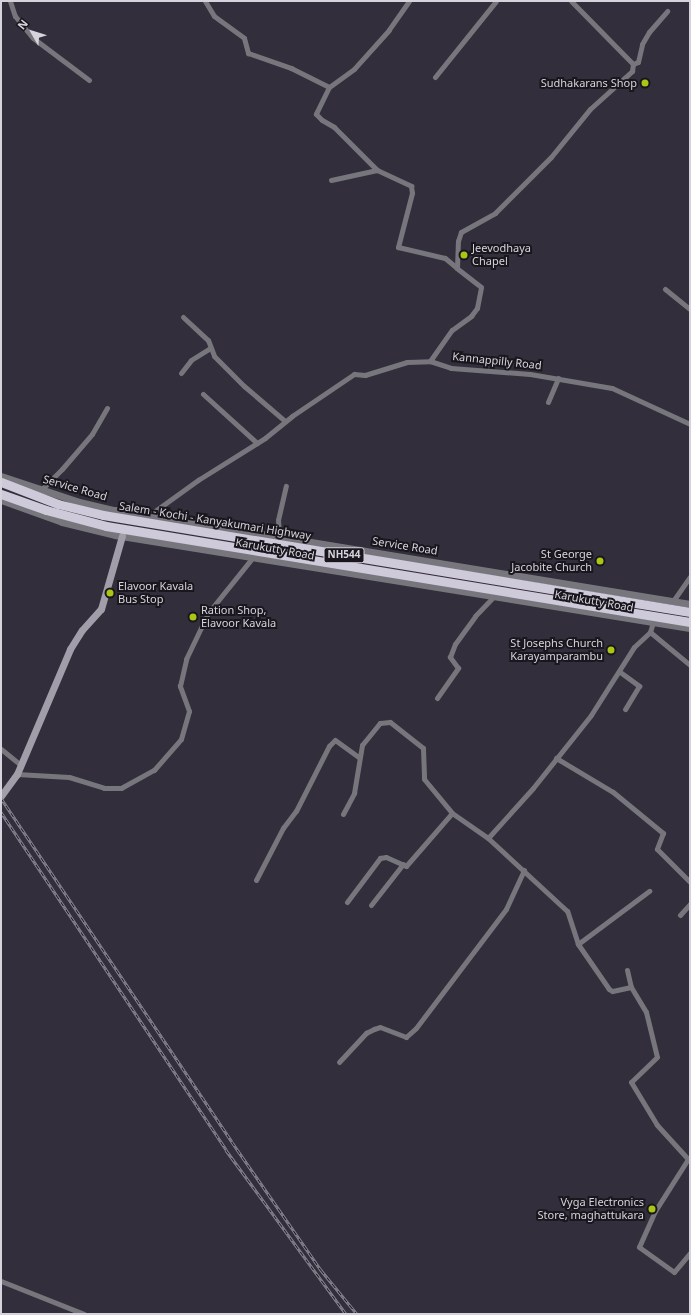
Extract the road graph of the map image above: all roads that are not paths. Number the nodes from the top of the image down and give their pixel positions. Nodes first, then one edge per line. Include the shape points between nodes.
1 (10, 1) edge
2 (205, 1) edge
3 (409, 1) edge
4 (496, 1) edge
5 (571, 1) edge
6 (667, 11) dead end
7 (632, 64) junction
8 (435, 77) dead end
9 (88, 80) dead end
10 (329, 87) junction
11 (377, 170) junction
12 (331, 180) dead end
13 (457, 268) junction
14 (665, 289) dead end
15 (690, 309) edge
16 (183, 317) dead end
17 (210, 348) junction
18 (430, 361) junction
19 (180, 373) dead end
20 (558, 378) junction
21 (203, 394) dead end
22 (548, 402) dead end
23 (107, 408) dead end
24 (286, 421) junction
25 (690, 424) edge
26 (257, 443) junction
27 (1, 476) edge
28 (1, 482) edge
29 (286, 486) dead end
30 (41, 490) junction
31 (1, 494) edge
32 (1, 500) edge
33 (144, 519) junction
34 (124, 533) junction
35 (279, 537) junction
36 (253, 557) junction
37 (690, 577) edge
38 (494, 596) junction
39 (673, 601) junction
40 (690, 604) edge
41 (690, 612) edge
42 (653, 622) junction
43 (690, 622) edge
44 (690, 628) edge
45 (650, 632) junction
46 (690, 665) edge
47 (620, 672) junction
48 (437, 698) dead end
49 (625, 709) dead end
50 (1, 749) edge
51 (358, 757) junction
52 (556, 758) junction
53 (20, 764) junction
54 (17, 774) junction
55 (1, 796) edge
56 (452, 813) junction
57 (343, 814) dead end
58 (488, 838) junction
59 (403, 864) junction
60 (524, 870) junction
61 (256, 880) dead end
62 (690, 882) edge
63 (649, 891) dead end
64 (347, 902) dead end
65 (690, 904) edge
66 (371, 905) dead end
67 (680, 915) dead end
68 (578, 944) junction
69 (627, 970) dead end
70 (631, 987) junction
71 (338, 1062) dead end
72 (690, 1253) edge
73 (1, 1282) edge
74 (84, 1314) edge

1 - 9 street via 15,16 33,38
2 - 10 street via 214,16 244,38 248,54 291,68
3 - 10 street via 400,16 354,68
4 - 8 street
5 - 7 street
6 - 7 street via 642,44 638,62
7 - 13 street via 630,74 590,109 552,157 491,216 464,229 458,241
10 - 11 street via 316,114 317,117 334,127
11 - 12 street
11 - 13 street via 411,186 412,193 398,247 445,258
13 - 18 street via 481,287 478,308 452,330
14 - 15 street
16 - 17 street via 208,340
17 - 19 street via 191,360
17 - 24 street via 244,386
18 - 20 street, Kannappilly Road via 451,368
18 - 24 street, Kannappilly Road via 407,362 365,374 354,374
20 - 22 street
20 - 25 street, Kannappilly Road via 612,388
21 - 26 street
23 - 30 street via 92,434 62,470
24 - 26 street, Kannappilly Road
26 - 33 street, Kannappilly Road via 198,480
27 - 30 street, Service Road
28 - 33 highway, Salem - Kochi - Kanyakumari Highway / NH544 via 58,504
29 - 35 street via 278,520
30 - 33 street, Service Road
31 - 34 highway, Salem - Kochi - Kanyakumari Highway / NH544
32 - 34 street, Karukutty Road via 62,522
33 - 35 street, Service Road
33 - 41 highway, Salem - Kochi - Kanyakumari Highway / NH544
34 - 36 street, Karukutty Road
34 - 43 highway, Salem - Kochi - Kanyakumari Highway / NH544
34 - 53 main road via 101,610 82,630 70,649
35 - 39 street, Service Road
36 - 38 street, Karukutty Road
36 - 54 street via 208,613 186,659 180,686 189,711 181,739 154,770 121,788 104,788 69,777
37 - 39 street
38 - 42 street, Karukutty Road
38 - 48 street via 475,616 455,644 450,657 458,668
39 - 40 street, Service Road
42 - 44 street, Karukutty Road
42 - 45 street
45 - 46 street
45 - 47 street via 634,647
47 - 49 street via 638,686
47 - 52 street via 591,715
50 - 53 street
51 - 56 street via 362,745 380,723 390,722 423,748 424,779
51 - 57 street via 354,793
51 - 61 street via 335,740 329,746 296,811 283,828
52 - 58 street
52 - 62 street via 609,789 663,833 657,849
53 - 54 main road
54 - 55 main road
56 - 58 street
56 - 59 street via 418,855 406,866
58 - 60 street
59 - 64 street via 386,857 380,858
59 - 66 street
60 - 68 street via 568,911
60 - 71 street via 506,909 416,1028 406,1037 380,1027 374,1029 366,1033
63 - 68 street
65 - 67 street
68 - 70 street via 609,989 612,991
69 - 70 street
70 - 72 street via 646,1012 657,1057 631,1082 657,1125 688,1159 655,1211 639,1247 674,1272
73 - 74 street

